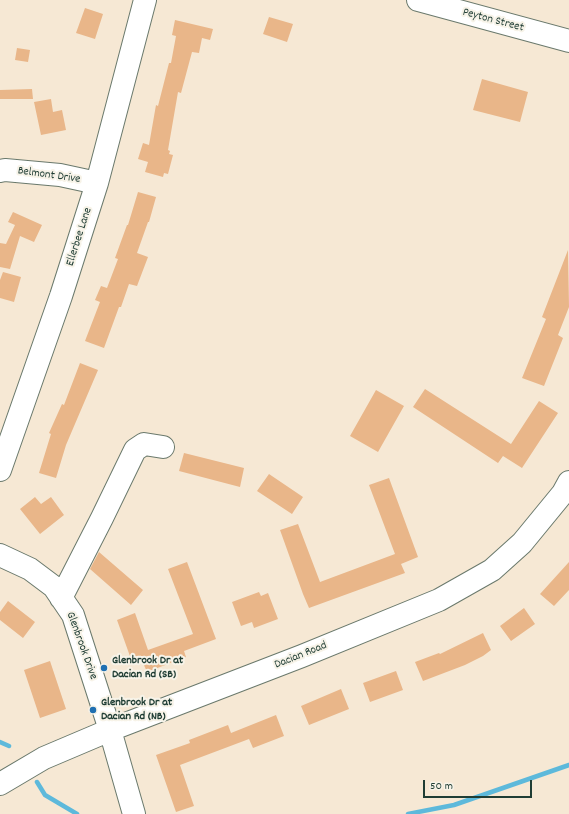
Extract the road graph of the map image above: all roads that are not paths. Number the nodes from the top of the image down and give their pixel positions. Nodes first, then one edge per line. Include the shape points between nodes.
1 (145, 0) edge
2 (418, 0) edge
3 (569, 41) edge
4 (0, 171) edge
5 (98, 183) junction
6 (163, 447) dead end
7 (0, 470) edge
8 (569, 482) edge
9 (0, 555) edge
10 (61, 598) junction
11 (110, 730) junction
12 (0, 784) edge
13 (134, 814) edge

1 - 5 street, Ellerbee Lane
2 - 3 street, Peyton Street
4 - 5 street, Belmont Drive via 60,175
5 - 7 street, Ellerbee Lane
6 - 10 street via 144,444 135,450
8 - 11 street, Dacian Road via 522,544 492,570 439,600
9 - 10 street, Glenbrook Drive via 30,568 54,587
10 - 11 street, Glenbrook Drive via 73,615
11 - 12 street, Dacian Road via 44,758
11 - 13 street, Glenbrook Drive

